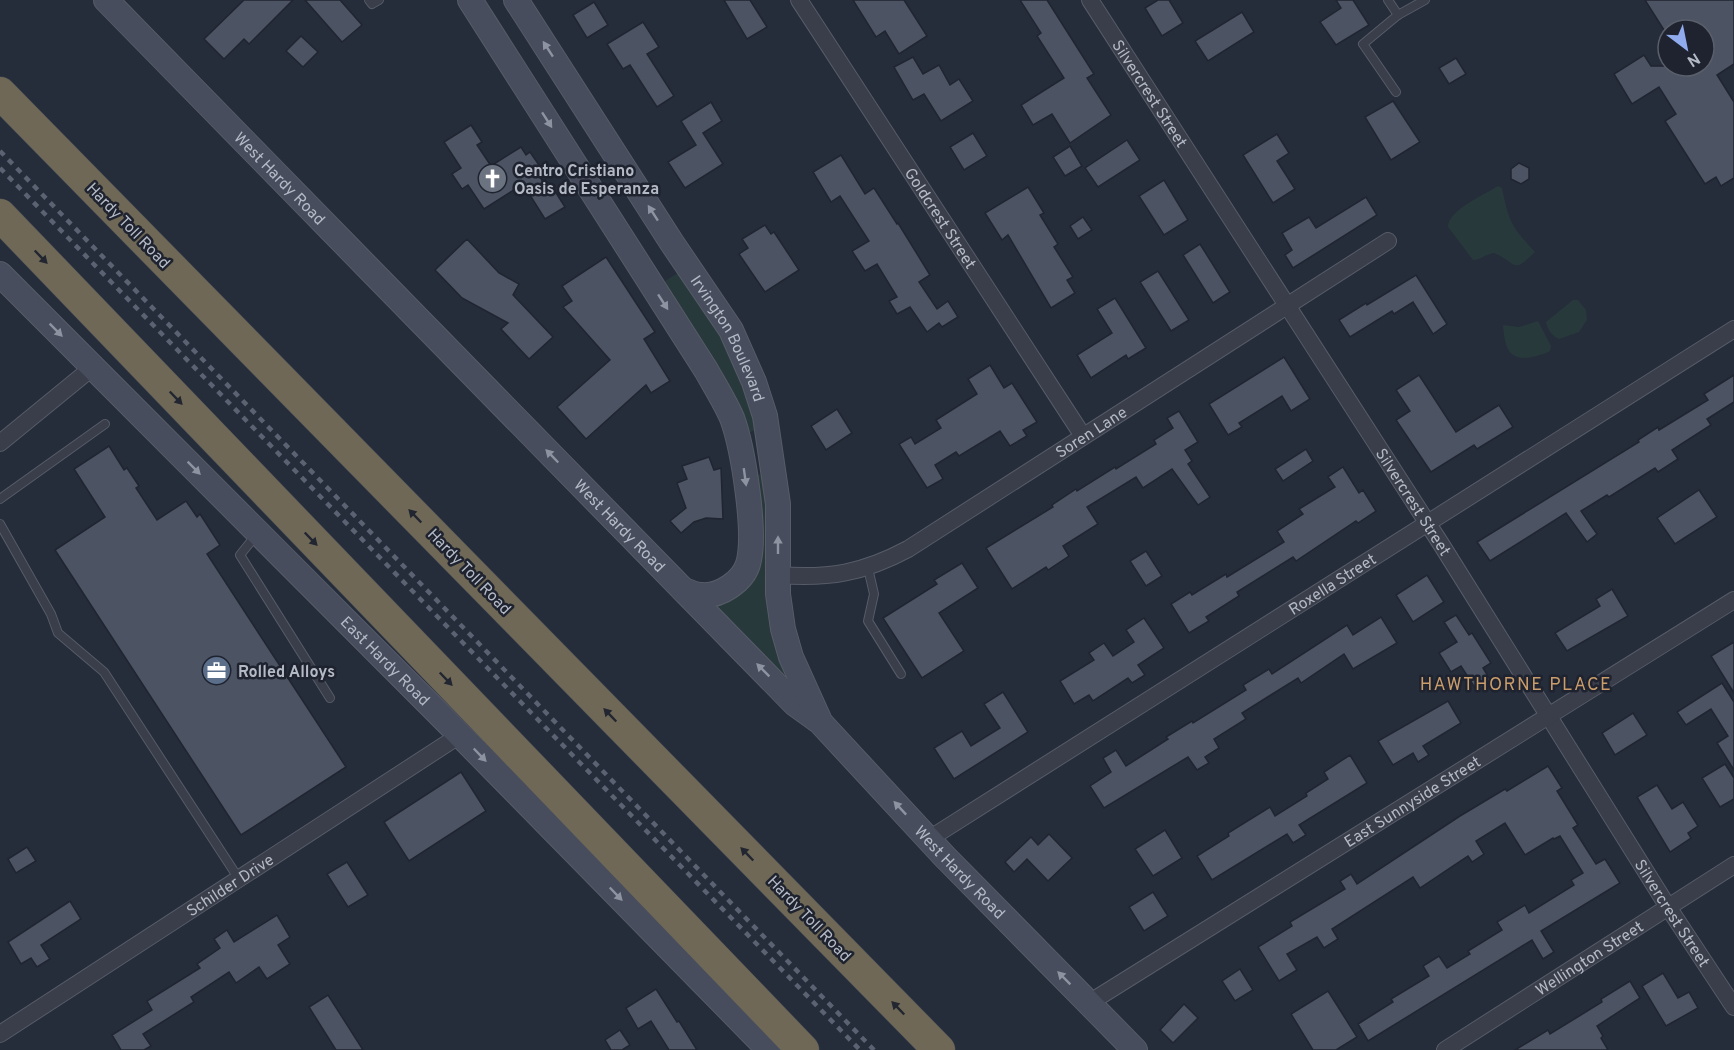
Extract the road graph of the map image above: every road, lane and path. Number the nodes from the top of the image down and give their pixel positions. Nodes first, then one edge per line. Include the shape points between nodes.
1 (106, 0) edge
2 (369, 0) edge
3 (378, 0) edge
4 (470, 0) edge
5 (516, 0) edge
6 (799, 0) edge
7 (1090, 0) edge
8 (1388, 0) edge
9 (1425, 0) edge
10 (1398, 15) junction
11 (0, 93) edge
12 (1396, 93) dead end
13 (0, 215) edge
14 (1388, 241) dead end
15 (672, 243) junction
16 (639, 265) junction
17 (0, 274) edge
18 (1288, 305) junction
19 (1734, 329) edge
20 (93, 367) junction
21 (105, 424) dead end
22 (1083, 436) junction
23 (0, 443) edge
24 (770, 444) junction
25 (741, 449) junction
26 (0, 499) edge
27 (0, 524) edge
28 (1427, 525) junction
29 (258, 533) junction
30 (867, 568) junction
31 (778, 575) junction
32 (684, 590) junction
33 (1734, 600) edge
34 (901, 674) dead end
35 (330, 698) dead end
36 (1547, 716) junction
37 (820, 722) junction
38 (460, 735) junction
39 (929, 839) junction
40 (1734, 865) edge
41 (239, 879) junction
42 (1668, 907) junction
43 (1089, 1003) junction
44 (1734, 1007) edge
45 (0, 1034) edge
46 (759, 1047) edge
47 (803, 1050) edge
48 (939, 1050) edge
49 (1135, 1050) edge
50 (1445, 1050) edge

32 -> 1 main road, West Hardy Road
2 - 3 lane via 372,4
4 -> 16 main road, Irvington Boulevard
15 -> 5 main road, Irvington Boulevard
6 - 22 street, Goldcrest Street
7 - 18 street, Silvercrest Street
8 - 10 lane
9 - 10 lane
10 - 12 lane via 1363,44
48 -> 11 highway, Hardy Toll Road
13 -> 47 highway
14 - 18 street, Soren Lane
15 - 16 main road
15 - 24 main road, Irvington Boulevard via 731,330 754,382
16 -> 25 main road, Irvington Boulevard via 706,370 732,418
17 -> 20 main road, East Hardy Road
18 - 22 street, Soren Lane
18 - 28 street, Silvercrest Street
19 - 28 street, Roxella Street
20 - 23 street
20 -> 29 main road, East Hardy Road
21 - 26 lane
22 - 30 street, Soren Lane via 908,549
24 - 25 main road
31 -> 24 main road, Irvington Boulevard via 777,504
25 -> 32 main road, Irvington Boulevard via 751,519 748,565 738,579 721,591 701,595
27 - 41 lane via 58,633 104,672
28 - 36 street, Silvercrest Street
28 - 39 street, Roxella Street
29 - 35 lane via 240,555
29 - 38 main road, East Hardy Road
30 - 31 street, Soren Lane via 820,576
30 - 34 lane via 874,594 868,621
31 - 37 main road, Irvington Boulevard via 790,657
37 -> 32 main road, West Hardy Road via 795,704
33 - 36 street, East Sunnyside Street
36 - 42 street, Silvercrest Street
36 - 43 street, East Sunnyside Street
39 -> 37 main road, West Hardy Road
38 - 41 street, Schilder Drive
38 -> 46 main road, East Hardy Road
43 -> 39 main road, West Hardy Road
40 - 42 street, Wellington Street
41 - 45 street, Schilder Drive
42 - 44 street, Silvercrest Street
42 - 50 street, Wellington Street
43 - 49 main road, West Hardy Road

